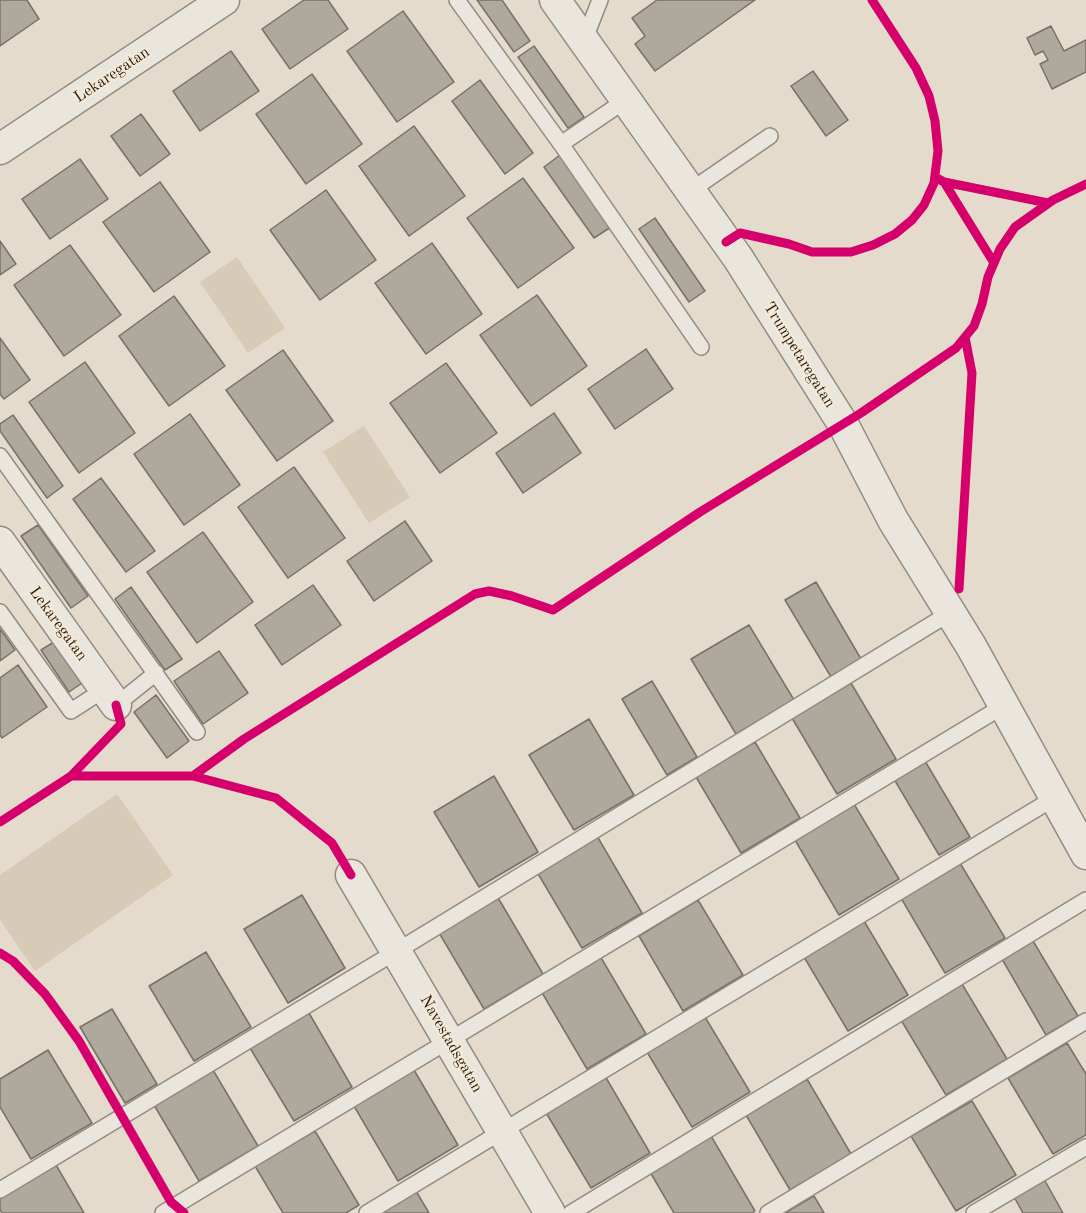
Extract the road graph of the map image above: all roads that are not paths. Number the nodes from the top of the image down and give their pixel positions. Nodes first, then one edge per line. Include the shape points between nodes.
1 (224, 0) edge
2 (457, 0) edge
3 (555, 0) edge
4 (600, 0) edge
5 (584, 41) junction
6 (626, 100) junction
7 (771, 136) dead end
8 (561, 144) junction
9 (0, 149) edge
10 (690, 191) junction
11 (701, 347) dead end
12 (0, 456) edge
13 (0, 542) edge
14 (0, 612) edge
15 (950, 613) junction
16 (156, 673) junction
17 (110, 697) junction
18 (1005, 705) junction
19 (196, 732) dead end
20 (1056, 797) junction
21 (1086, 854) edge
22 (351, 875) dead end
23 (1086, 900) edge
24 (397, 951) junction
25 (1086, 1021) edge
26 (449, 1040) junction
27 (502, 1132) junction
28 (1086, 1146) edge
29 (0, 1190) edge
30 (163, 1213) edge
31 (366, 1213) edge
32 (550, 1213) edge
33 (571, 1213) edge
34 (768, 1213) edge
35 (974, 1213) edge

1 - 9 street, Lekaregatan
2 - 8 lane
3 - 5 street, Trumpetaregatan
4 - 5 lane
5 - 6 street, Trumpetaregatan
6 - 8 lane
6 - 10 street, Trumpetaregatan
7 - 10 lane
8 - 11 lane
10 - 15 street, Trumpetaregatan via 738,258 843,424 892,520
12 - 16 lane
13 - 17 street, Lekaregatan
14 - 17 lane via 71,711
15 - 18 street, Trumpetaregatan
15 - 24 lane
16 - 17 lane
16 - 19 lane
18 - 20 street, Trumpetaregatan
18 - 26 lane
20 - 21 street, Trumpetaregatan
20 - 27 lane
22 - 24 street, Navestadsgatan
23 - 33 lane
24 - 26 street, Navestadsgatan
24 - 29 lane
25 - 34 lane
26 - 27 street, Navestadsgatan
26 - 30 lane
27 - 31 lane
27 - 32 street, Navestadsgatan
28 - 35 lane

